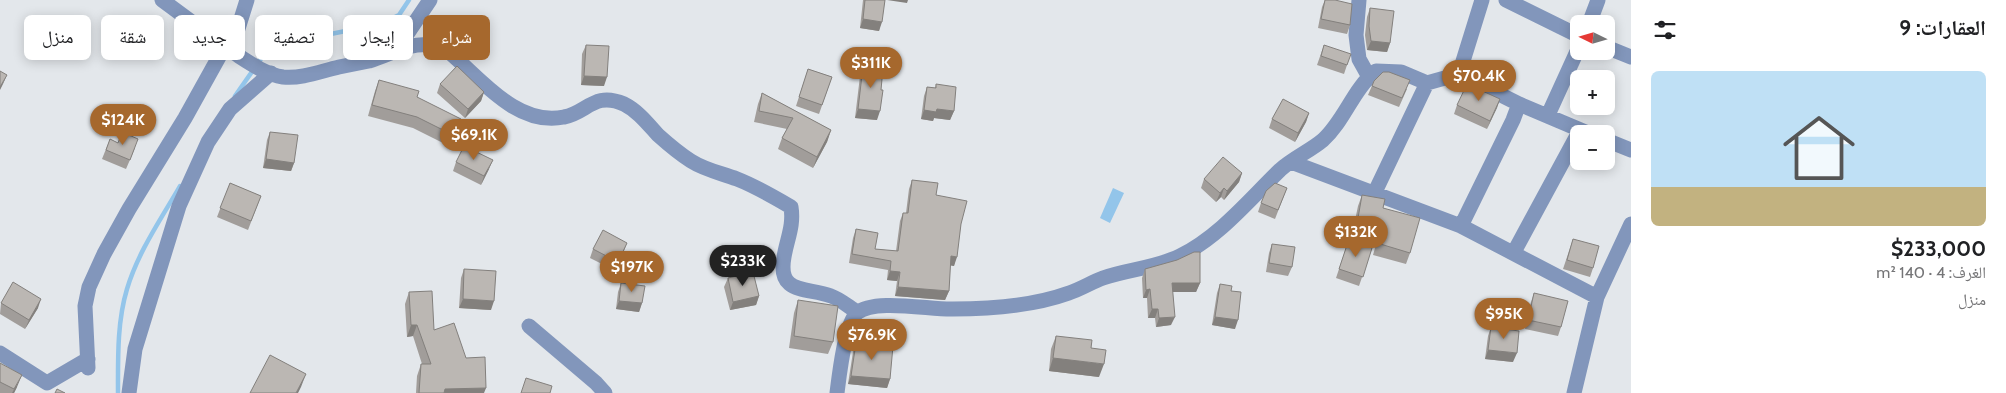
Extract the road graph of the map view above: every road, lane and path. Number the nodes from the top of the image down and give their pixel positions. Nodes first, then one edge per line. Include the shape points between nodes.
1 (162, 0) edge
2 (247, 0) edge
3 (430, 0) edge
4 (1359, 0) edge
5 (1482, 0) edge
6 (1506, 0) edge
7 (1598, 0) edge
8 (183, 15) edge
9 (243, 15) edge
10 (1592, 15) edge
11 (413, 25) edge
12 (1570, 32) edge
13 (413, 45) edge
14 (1615, 52) edge
15 (1631, 58) edge
16 (245, 59) edge
17 (226, 60) edge
18 (370, 60) edge
19 (1573, 60) edge
20 (267, 72) junction
21 (1459, 74) junction
22 (1369, 77) junction
23 (1427, 83) junction
24 (1519, 104) junction
25 (1548, 115) junction
26 (1570, 125) edge
27 (1615, 144) edge
28 (1631, 150) edge
29 (1570, 157) edge
30 (1291, 162) junction
31 (1374, 194) junction
32 (1631, 224) edge
33 (1461, 226) junction
34 (1514, 252) junction
35 (1597, 297) junction
36 (857, 312) junction
37 (529, 326) dead end
38 (0, 353) edge
39 (129, 393) edge
40 (605, 393) edge
41 (836, 393) edge
42 (1574, 393) edge

1 - 8 street
2 - 9 street
3 - 11 street
4 - 22 street via 1356,36 1359,59
5 - 21 street
6 - 12 street
7 - 10 street
13 - 36 street via 440,47 458,59 501,100 533,115 563,118 602,100 624,104 634,110 689,160 737,179 791,207 792,229 784,256 786,281 803,290 832,296
14 - 15 street
16 - 20 street
17 - 38 street via 185,118 129,209 89,287 85,306 88,363 46,383
18 - 20 street via 297,76 282,77
19 - 25 street
20 - 39 street via 230,110 208,142 179,206 135,349
21 - 23 street
21 - 24 street
22 - 23 street via 1376,72 1392,71
22 - 30 street via 1323,140
23 - 31 street
24 - 25 street
24 - 33 street
25 - 26 street
27 - 28 street
29 - 34 street
30 - 31 street
30 - 36 street via 1200,243 1162,264 1103,278 1069,293 1035,302 953,310 889,305
31 - 33 street
32 - 35 street
33 - 34 street
34 - 35 street
35 - 42 street
36 - 41 street via 848,330
37 - 40 street

